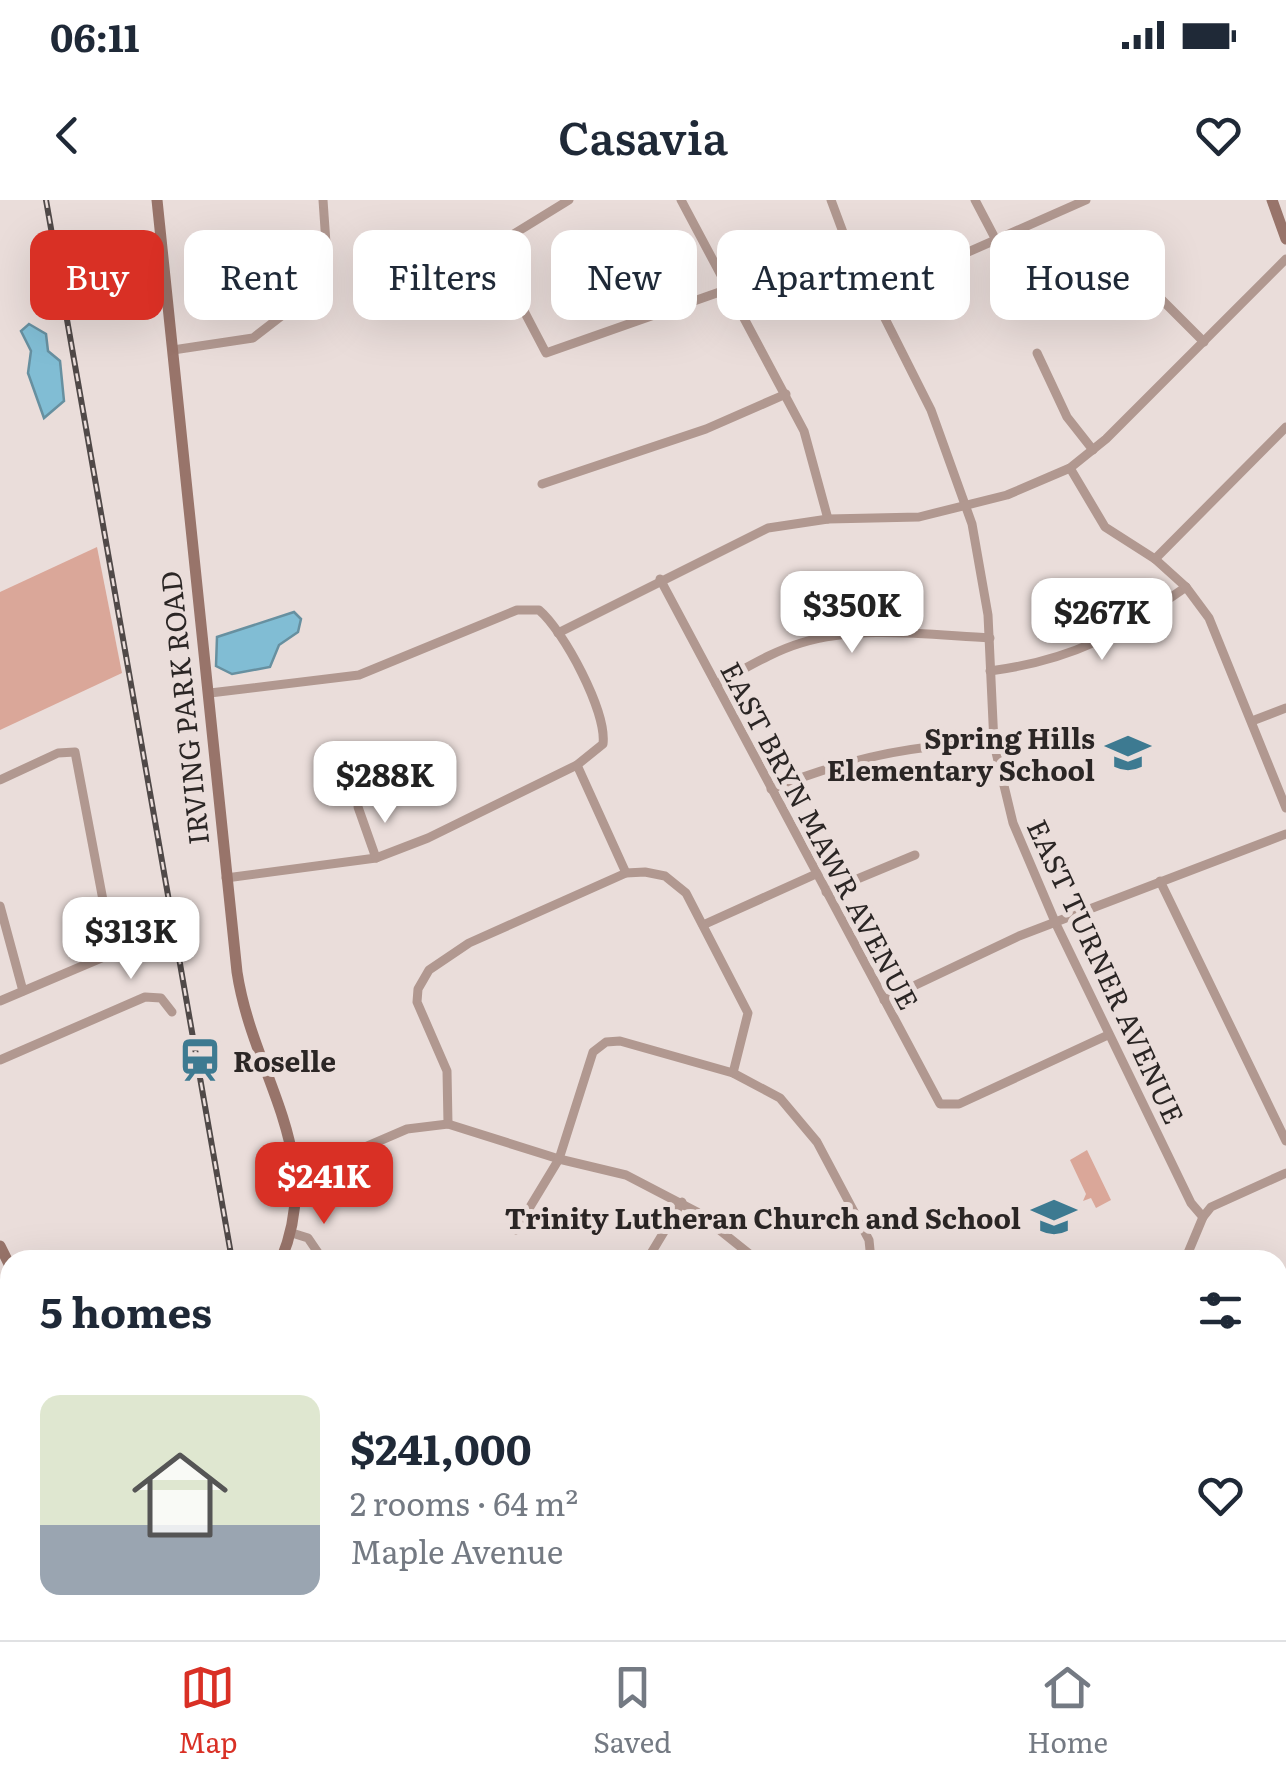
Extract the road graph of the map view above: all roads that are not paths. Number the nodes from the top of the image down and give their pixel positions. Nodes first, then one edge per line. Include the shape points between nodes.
1 (156, 200) edge
2 (323, 200) edge
3 (569, 200) edge
4 (681, 200) edge
5 (832, 200) edge
6 (975, 200) edge
7 (1086, 200) edge
8 (1272, 200) edge
9 (845, 230) edge
10 (991, 230) edge
11 (1018, 230) edge
12 (1286, 239) edge
13 (1286, 260) edge
14 (717, 263) edge
15 (717, 293) edge
16 (1165, 304) edge
17 (748, 320) edge
18 (886, 320) edge
19 (1204, 342) junction
20 (173, 350) junction
21 (1037, 353) dead end
22 (786, 394) junction
23 (1286, 427) edge
24 (1092, 450) junction
25 (1070, 468) junction
26 (542, 484) dead end
27 (967, 506) junction
28 (828, 519) junction
29 (1156, 559) junction
30 (660, 580) junction
31 (1186, 586) junction
32 (558, 633) junction
33 (990, 638) junction
34 (990, 671) junction
35 (716, 684) junction
36 (210, 693) junction
37 (1286, 708) edge
38 (1252, 721) junction
39 (994, 744) junction
40 (577, 765) junction
41 (0, 780) edge
42 (770, 789) junction
43 (358, 806) dead end
44 (1286, 808) edge
45 (1286, 834) edge
46 (915, 855) dead end
47 (376, 858) junction
48 (626, 872) junction
49 (816, 874) junction
50 (226, 878) junction
51 (1160, 881) junction
52 (826, 892) junction
53 (0, 906) edge
54 (1056, 924) junction
55 (704, 925) junction
56 (23, 991) junction
57 (884, 1000) junction
58 (0, 1001) edge
59 (172, 1012) dead end
60 (1108, 1036) junction
61 (0, 1060) edge
62 (733, 1073) junction
63 (448, 1124) junction
64 (1286, 1141) edge
65 (558, 1160) junction
66 (1286, 1173) edge
67 (298, 1176) junction
68 (682, 1202) junction
69 (1202, 1216) junction
70 (516, 1230) dead end
71 (292, 1234) junction
72 (285, 1250) edge
73 (317, 1250) edge
74 (653, 1250) edge
75 (744, 1250) edge
76 (870, 1250) edge
77 (1189, 1250) edge

1 - 20 main road, IRVING PARK ROAD
2 - 20 street via 328,272 313,293 253,338
3 - 15 street via 491,248 546,352
4 - 14 street
5 - 9 street, EAST TURNER AVENUE
6 - 10 street
7 - 11 street
8 - 12 main road
13 - 19 street
16 - 19 street
17 - 22 street
18 - 27 street, EAST TURNER AVENUE via 931,410
19 - 24 street
20 - 36 main road, IRVING PARK ROAD
21 - 24 street via 1067,417
22 - 26 street via 706,429
22 - 28 street via 814,458
23 - 29 street
24 - 25 street
25 - 27 street
25 - 29 street via 1104,527
27 - 28 street via 900,520
27 - 33 street, EAST TURNER AVENUE
28 - 30 street via 744,536
29 - 31 street
30 - 32 street
30 - 35 street, EAST BRYN MAWR AVENUE
31 - 34 street via 1091,647
31 - 38 street via 1220,641
32 - 36 street via 539,610 523,609 359,675
32 - 40 street via 604,724 603,744
33 - 34 street, EAST TURNER AVENUE
33 - 35 street via 821,638
34 - 39 street, EAST TURNER AVENUE
35 - 42 street, EAST BRYN MAWR AVENUE
36 - 50 main road, IRVING PARK ROAD
37 - 38 street
38 - 44 street
39 - 42 street via 866,758
39 - 54 street, EAST TURNER AVENUE via 1013,823
40 - 47 street
40 - 48 street
41 - 56 street via 75,752 113,954
42 - 49 street, EAST BRYN MAWR AVENUE
43 - 47 street
45 - 51 street
46 - 52 street
47 - 50 street
48 - 55 street via 665,876 686,893
48 - 63 street via 469,943 425,976 417,1002 447,1071
49 - 52 street, EAST BRYN MAWR AVENUE
49 - 55 street
50 - 67 main road, IRVING PARK ROAD via 246,1014
51 - 54 street
51 - 64 street
52 - 57 street, EAST BRYN MAWR AVENUE
53 - 56 street
54 - 57 street
54 - 60 street, EAST TURNER AVENUE
55 - 62 street via 748,1013
56 - 58 street
57 - 60 street, EAST BRYN MAWR AVENUE via 933,1094 947,1107
59 - 61 street via 161,998 145,996
60 - 69 street, EAST TURNER AVENUE
62 - 65 street via 628,1042 606,1042 593,1052
62 - 76 street via 780,1098 808,1127
63 - 65 street
63 - 67 street via 407,1129
65 - 68 street via 626,1175
65 - 70 street
66 - 69 street
67 - 71 main road, IRVING PARK ROAD
68 - 74 street
68 - 75 street
69 - 77 street
71 - 72 main road, IRVING PARK ROAD
71 - 73 street via 308,1238

